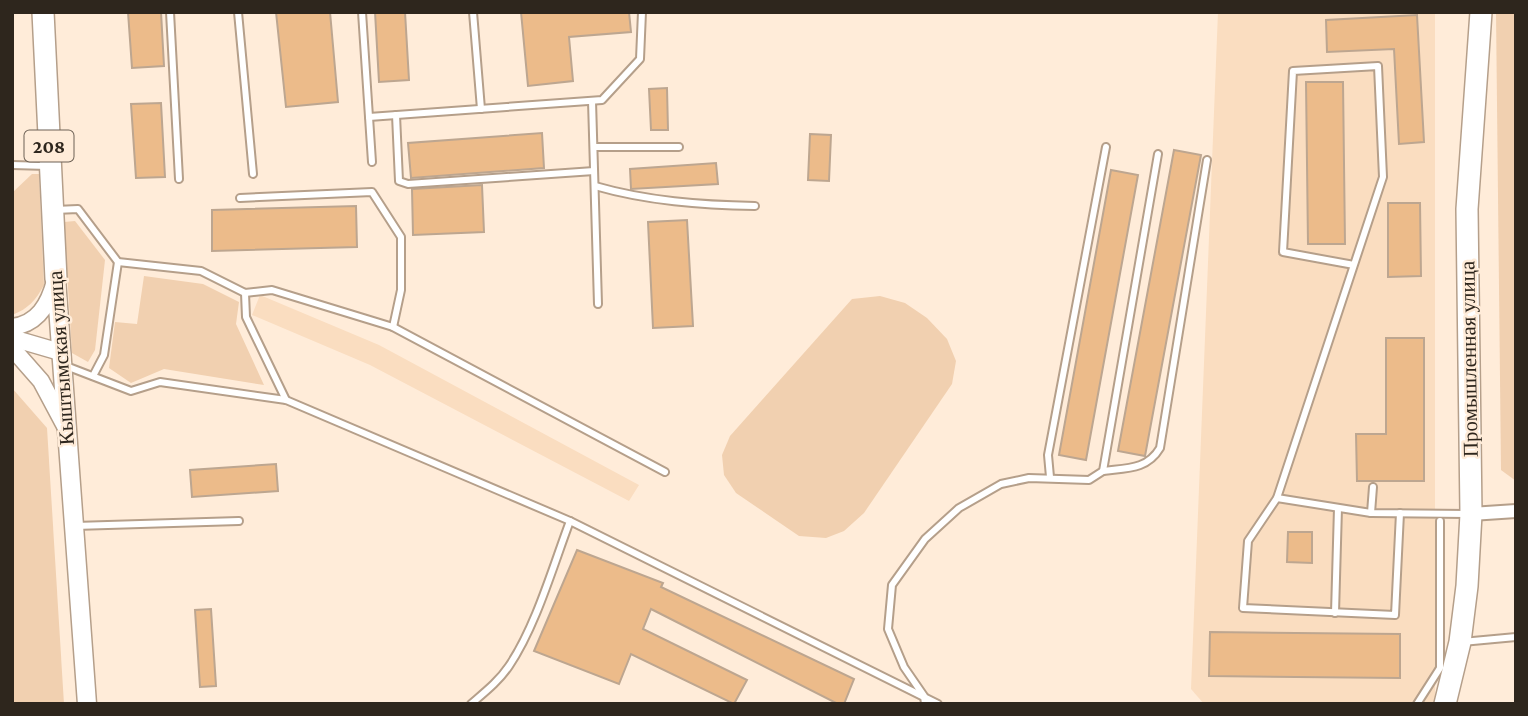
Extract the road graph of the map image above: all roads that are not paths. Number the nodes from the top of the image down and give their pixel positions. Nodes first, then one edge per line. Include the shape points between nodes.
1 (43, 12) edge
2 (170, 12) edge
3 (237, 12) edge
4 (362, 12) edge
5 (473, 12) edge
6 (642, 12) edge
7 (1482, 12) edge
8 (592, 101) junction
9 (481, 109) junction
10 (396, 115) junction
11 (369, 117) junction
12 (594, 147) junction
13 (680, 147) dead end
14 (1106, 147) dead end
15 (1158, 154) dead end
16 (1207, 160) dead end
17 (372, 162) dead end
18 (12, 165) edge
19 (40, 166) junction
20 (594, 171) junction
21 (253, 174) dead end
22 (179, 179) dead end
23 (595, 186) junction
24 (240, 198) dead end
25 (755, 206) dead end
26 (53, 210) junction
27 (118, 262) junction
28 (1354, 265) junction
29 (56, 279) junction
30 (245, 293) junction
31 (598, 304) dead end
32 (12, 327) edge
33 (393, 327) junction
34 (12, 338) edge
35 (12, 348) edge
36 (61, 358) junction
37 (93, 376) junction
38 (286, 400) junction
39 (65, 427) junction
40 (1103, 471) junction
41 (665, 472) dead end
42 (1050, 477) junction
43 (1373, 487) dead end
44 (1277, 498) junction
45 (1338, 508) junction
46 (1516, 511) edge
47 (1371, 513) junction
48 (1400, 513) junction
49 (1471, 514) junction
50 (239, 521) dead end
51 (570, 521) junction
52 (1440, 521) dead end
53 (73, 526) junction
54 (1335, 612) junction
55 (1516, 637) edge
56 (1460, 642) junction
57 (925, 700) edge
58 (87, 704) edge
59 (471, 704) edge
60 (937, 704) edge
61 (1417, 704) edge
62 (1445, 704) edge

1 - 19 main road, Кыштымская улица / 208
2 - 22 lane
3 - 21 lane
4 - 11 lane
5 - 9 lane
6 - 8 lane via 640,59 602,100
7 - 49 main road, Промышленная улица via 1467,209
8 - 9 lane
8 - 12 lane
9 - 10 lane
10 - 11 lane
10 - 20 lane via 399,181 408,184
11 - 17 lane
12 - 13 lane
12 - 20 lane
14 - 42 lane via 1048,455
15 - 40 lane
16 - 40 lane via 1160,448 1142,467
18 - 19 lane
19 - 26 main road, Кыштымская улица / 208
20 - 23 lane
23 - 25 lane via 694,204
23 - 31 lane
24 - 33 lane via 372,192 401,237 401,290
26 - 27 lane via 78,209
26 - 29 main road, Кыштымская улица / 208
27 - 30 lane via 201,271
27 - 37 lane via 104,355
28 - 28 lane via 1383,177 1378,66 1293,71 1283,252
28 - 44 lane
29 - 32 street via 50,301 39,315
29 - 36 main road, Кыштымская улица / 208
30 - 33 lane via 272,290
30 - 38 lane via 246,317
33 - 41 lane
34 - 36 street
35 - 39 street via 41,381
36 - 37 lane
36 - 39 main road, Кыштымская улица / 208
37 - 38 lane via 131,391 160,382
38 - 51 lane
39 - 53 main road, Кыштымская улица / 208
40 - 42 lane via 1089,480
42 - 57 lane via 1000,484 959,508 925,539 892,586 888,629
43 - 47 lane
44 - 45 lane
44 - 54 lane via 1248,541 1243,608
45 - 47 lane
45 - 54 lane
46 - 49 street
47 - 48 lane
48 - 49 lane
48 - 54 lane via 1395,615
49 - 56 main road, Промышленная улица
50 - 53 lane
51 - 57 lane
51 - 59 lane via 509,666
52 - 61 lane via 1440,667
53 - 58 main road, Кыштымская улица / 208
55 - 56 lane
56 - 62 main road, Промышленная улица
57 - 60 lane

